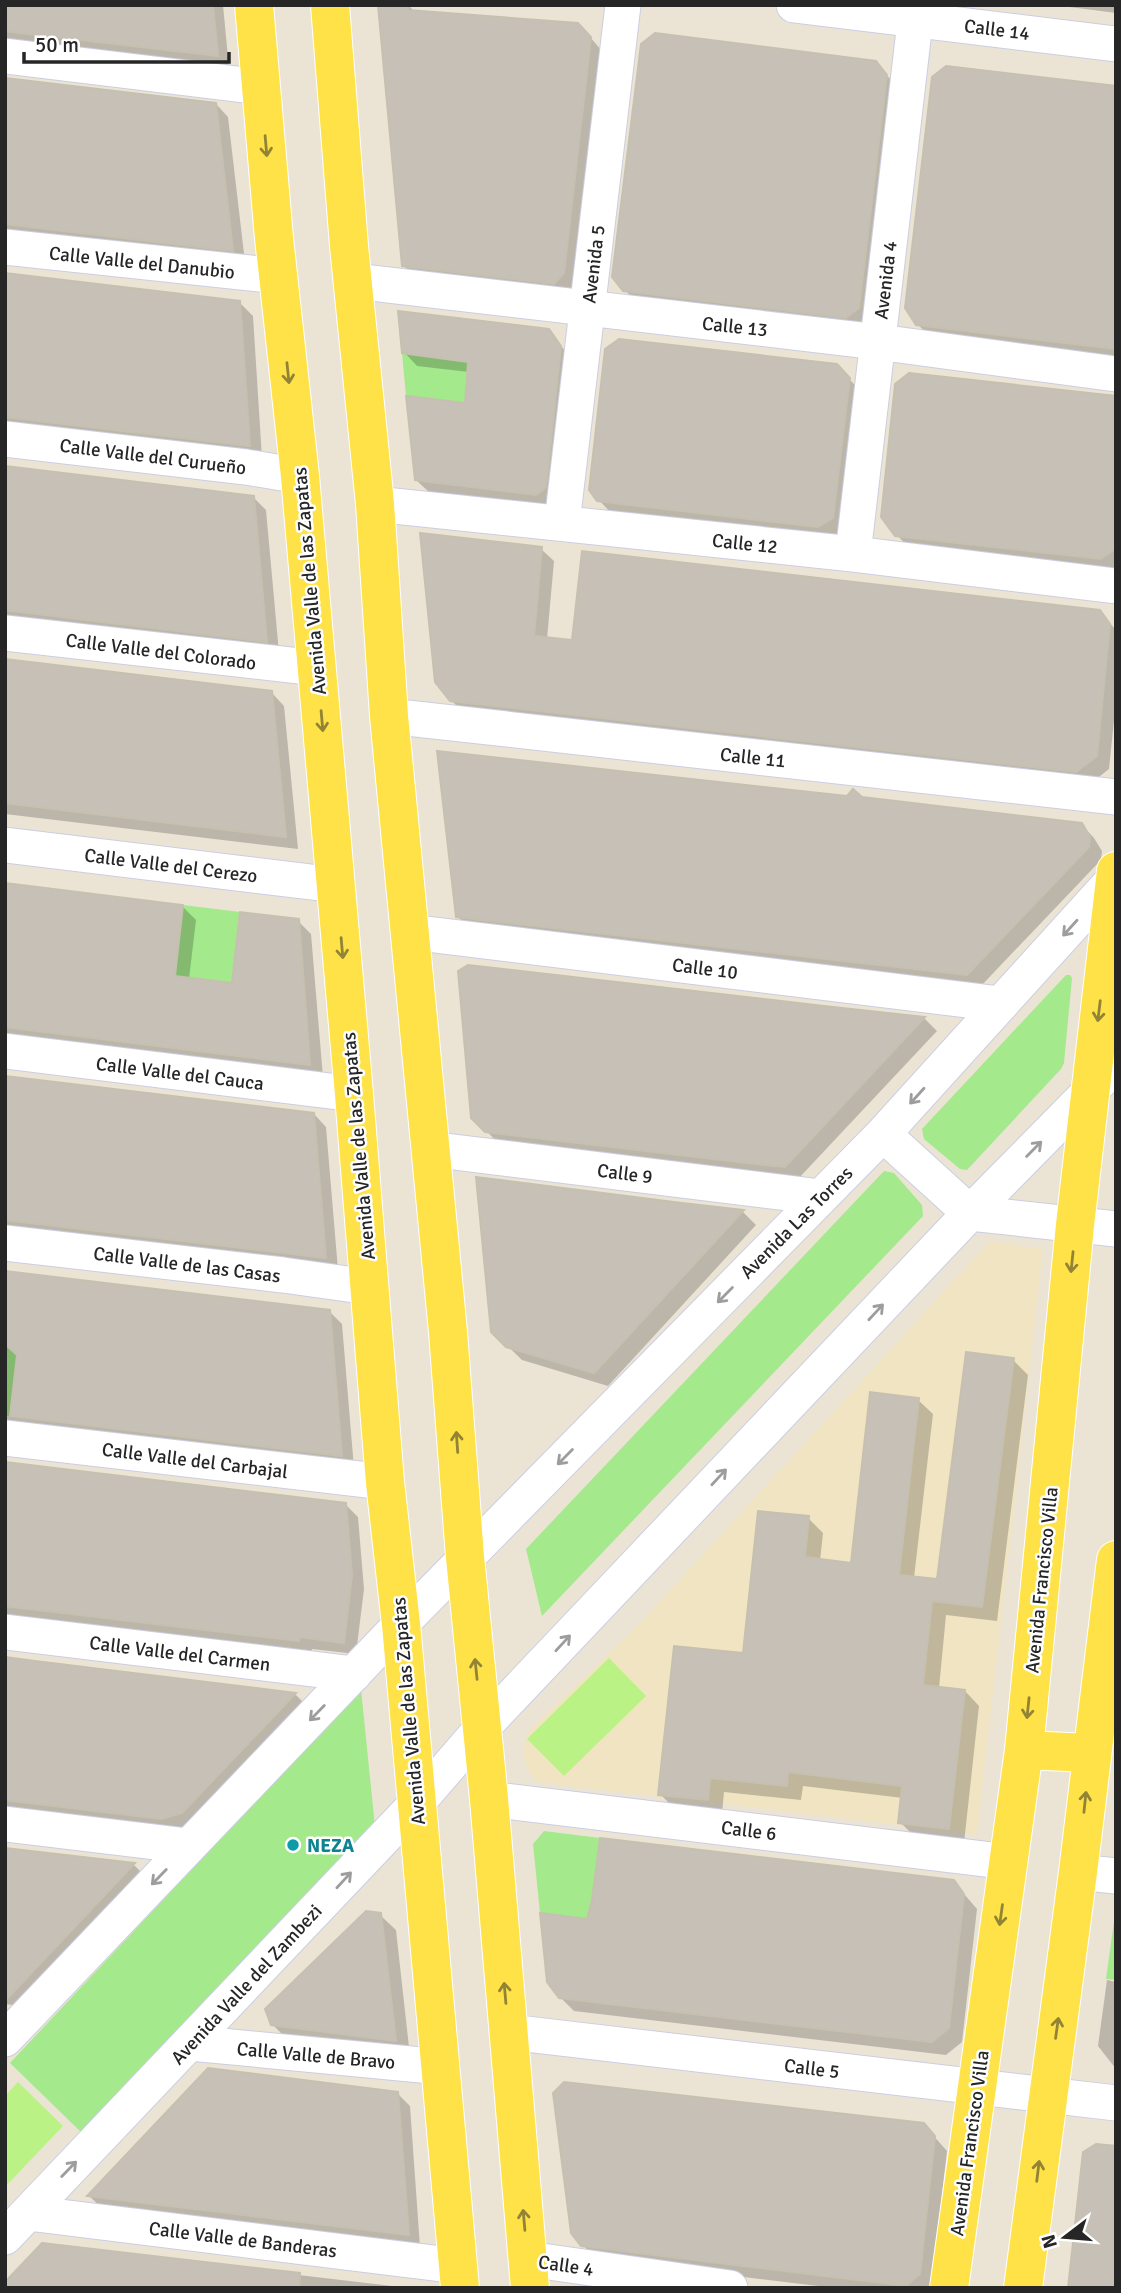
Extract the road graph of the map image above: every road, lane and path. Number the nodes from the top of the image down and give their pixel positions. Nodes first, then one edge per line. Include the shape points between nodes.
1 (254, 5) edge
2 (330, 5) edge
3 (623, 5) edge
4 (794, 5) edge
5 (916, 12) edge
6 (1116, 44) edge
7 (5, 56) edge
8 (261, 87) junction
9 (5, 247) edge
10 (279, 276) junction
11 (354, 281) junction
12 (588, 310) junction
13 (878, 342) junction
14 (1116, 374) edge
15 (5, 439) edge
16 (300, 476) junction
17 (375, 503) junction
18 (562, 523) junction
19 (853, 554) junction
20 (1116, 586) edge
21 (5, 633) edge
22 (317, 668) junction
23 (390, 716) junction
24 (1116, 797) edge
25 (5, 845) edge
26 (1116, 871) edge
27 (1115, 878) edge
28 (336, 885) junction
29 (410, 932) junction
30 (1000, 1004) junction
31 (5, 1051) edge
32 (1116, 1065) edge
33 (1090, 1093) junction
34 (354, 1094) junction
35 (883, 1134) junction
36 (429, 1149) junction
37 (821, 1197) junction
38 (970, 1213) junction
39 (1075, 1225) junction
40 (1116, 1229) edge
41 (5, 1243) edge
42 (369, 1287) junction
43 (5, 1438) edge
44 (385, 1482) junction
45 (465, 1557) junction
46 (1116, 1560) edge
47 (401, 1623) junction
48 (5, 1632) edge
49 (1110, 1655) edge
50 (354, 1674) junction
51 (482, 1728) junction
52 (1024, 1750) junction
53 (1091, 1753) junction
54 (489, 1799) junction
55 (417, 1802) junction
56 (5, 1824) edge
57 (188, 1846) junction
58 (1009, 1862) junction
59 (1078, 1872) junction
60 (1116, 1876) edge
61 (10, 2027) edge
62 (509, 2032) junction
63 (190, 2043) junction
64 (442, 2067) junction
65 (977, 2087) junction
66 (1047, 2095) junction
67 (1116, 2103) edge
68 (16, 2225) edge
69 (529, 2273) edge
70 (459, 2277) edge
71 (730, 2288) edge
72 (949, 2288) edge
73 (1023, 2288) edge

1 - 8 main road, Avenida Valle de las Zapatas
2 - 11 main road
3 - 12 street, Avenida 5
4 - 5 street, Calle 14
5 - 6 street, Calle 14
5 - 13 street, Avenida 4
7 - 8 street
8 -> 10 main road, Avenida Valle de las Zapatas
9 - 10 street, Calle Valle del Danubio
10 -> 16 main road, Avenida Valle de las Zapatas
11 - 12 street, Calle 13
11 - 17 main road
12 - 13 street, Calle 13
12 - 18 street, Avenida 5
13 - 14 street, Calle 13
13 - 19 street, Avenida 4
15 - 16 street, Calle Valle del Curueño
16 - 22 main road, Avenida Valle de las Zapatas
17 - 18 street, Calle 12
17 - 23 main road
18 - 19 street, Calle 12
19 - 20 street, Calle 12
21 - 22 street, Calle Valle del Colorado
22 -> 28 main road, Avenida Valle de las Zapatas
23 - 24 street, Calle 11
23 - 29 main road
25 - 28 street, Calle Valle del Cerezo
26 - 27 main road, Avenida Francisco Villa
27 -> 30 street, Avenida Las Torres
27 -> 33 main road, Avenida Francisco Villa
28 -> 34 main road, Avenida Valle de las Zapatas
29 - 30 street, Calle 10
29 - 36 main road
30 -> 35 street, Avenida Las Torres
31 - 34 street, Calle Valle del Cauca
32 - 33 street
38 -> 33 street
33 - 39 main road, Avenida Francisco Villa
34 - 42 main road, Avenida Valle de las Zapatas
35 - 37 street, Avenida Las Torres
35 - 38 street
36 - 37 street, Calle 9
45 -> 36 main road
37 -> 45 street, Avenida Las Torres
38 - 39 street
51 -> 38 street
39 - 40 street
39 -> 52 main road, Avenida Francisco Villa
41 - 42 street, Calle Valle de las Casas
42 - 44 main road, Avenida Valle de las Zapatas
43 - 44 street, Calle Valle del Carbajal
44 - 47 main road, Avenida Valle de las Zapatas
45 - 47 street
51 -> 45 main road
46 - 49 main road
47 - 50 street
47 - 55 main road, Avenida Valle de las Zapatas
48 - 50 street, Calle Valle del Carmen
49 - 53 main road
50 -> 57 street
51 - 54 main road
51 - 55 street, Avenida Valle del Zambezi
52 - 53 main road
52 - 58 main road, Avenida Francisco Villa
59 -> 53 main road
54 - 58 street, Calle 6
62 -> 54 main road
63 -> 55 street, Avenida Valle del Zambezi
55 - 64 main road, Avenida Valle de las Zapatas
56 - 57 street
57 -> 61 street
58 -> 65 main road, Avenida Francisco Villa
59 - 60 street
66 -> 59 main road
62 - 65 street, Calle 5
69 -> 62 main road
63 - 64 street, Calle Valle de Bravo
68 -> 63 street, Avenida Valle del Zambezi
64 - 70 main road, Avenida Valle de las Zapatas
65 - 66 street, Calle 5
65 - 72 main road, Avenida Francisco Villa
66 - 67 street, Calle 5
73 -> 66 main road
68 - 70 street, Calle Valle de Banderas
69 - 71 street, Calle 4

